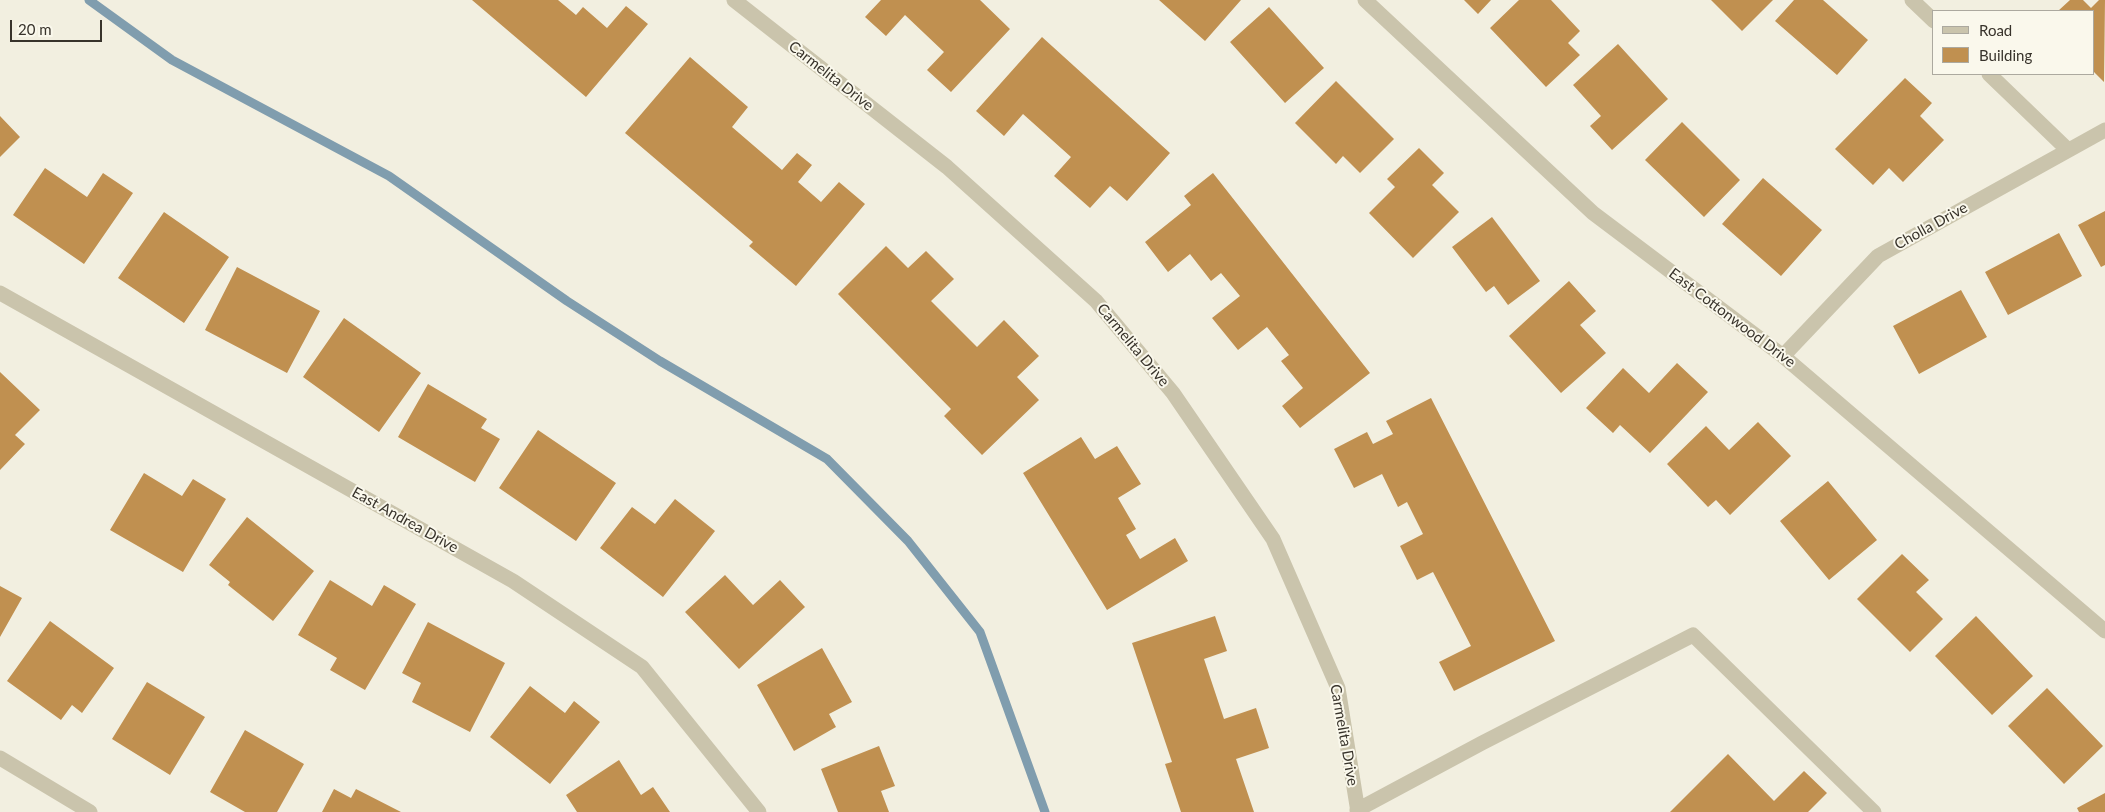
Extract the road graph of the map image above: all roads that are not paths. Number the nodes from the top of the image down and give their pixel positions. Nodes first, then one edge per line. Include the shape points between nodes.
1 (734, 0) edge
2 (1364, 0) edge
3 (1912, 0) edge
4 (1932, 19) edge
5 (1990, 75) edge
6 (2105, 130) edge
7 (2068, 150) junction
8 (0, 293) edge
9 (1783, 356) junction
10 (2105, 631) edge
11 (0, 758) edge
12 (1358, 811) edge
13 (90, 812) edge
14 (759, 812) edge
15 (1874, 812) edge

1 - 12 street, Carmelita Drive via 955,174 1096,301 1173,393 1273,539 1338,688
2 - 9 street, East Cottonwood Drive via 1593,213
3 - 4 street
5 - 7 street
6 - 7 street, Cholla Drive
7 - 9 street, Cholla Drive via 1878,256
8 - 14 street, East Andrea Drive via 513,581 642,667
9 - 10 street, East Cottonwood Drive
11 - 13 street
12 - 15 street via 1482,743 1693,635

